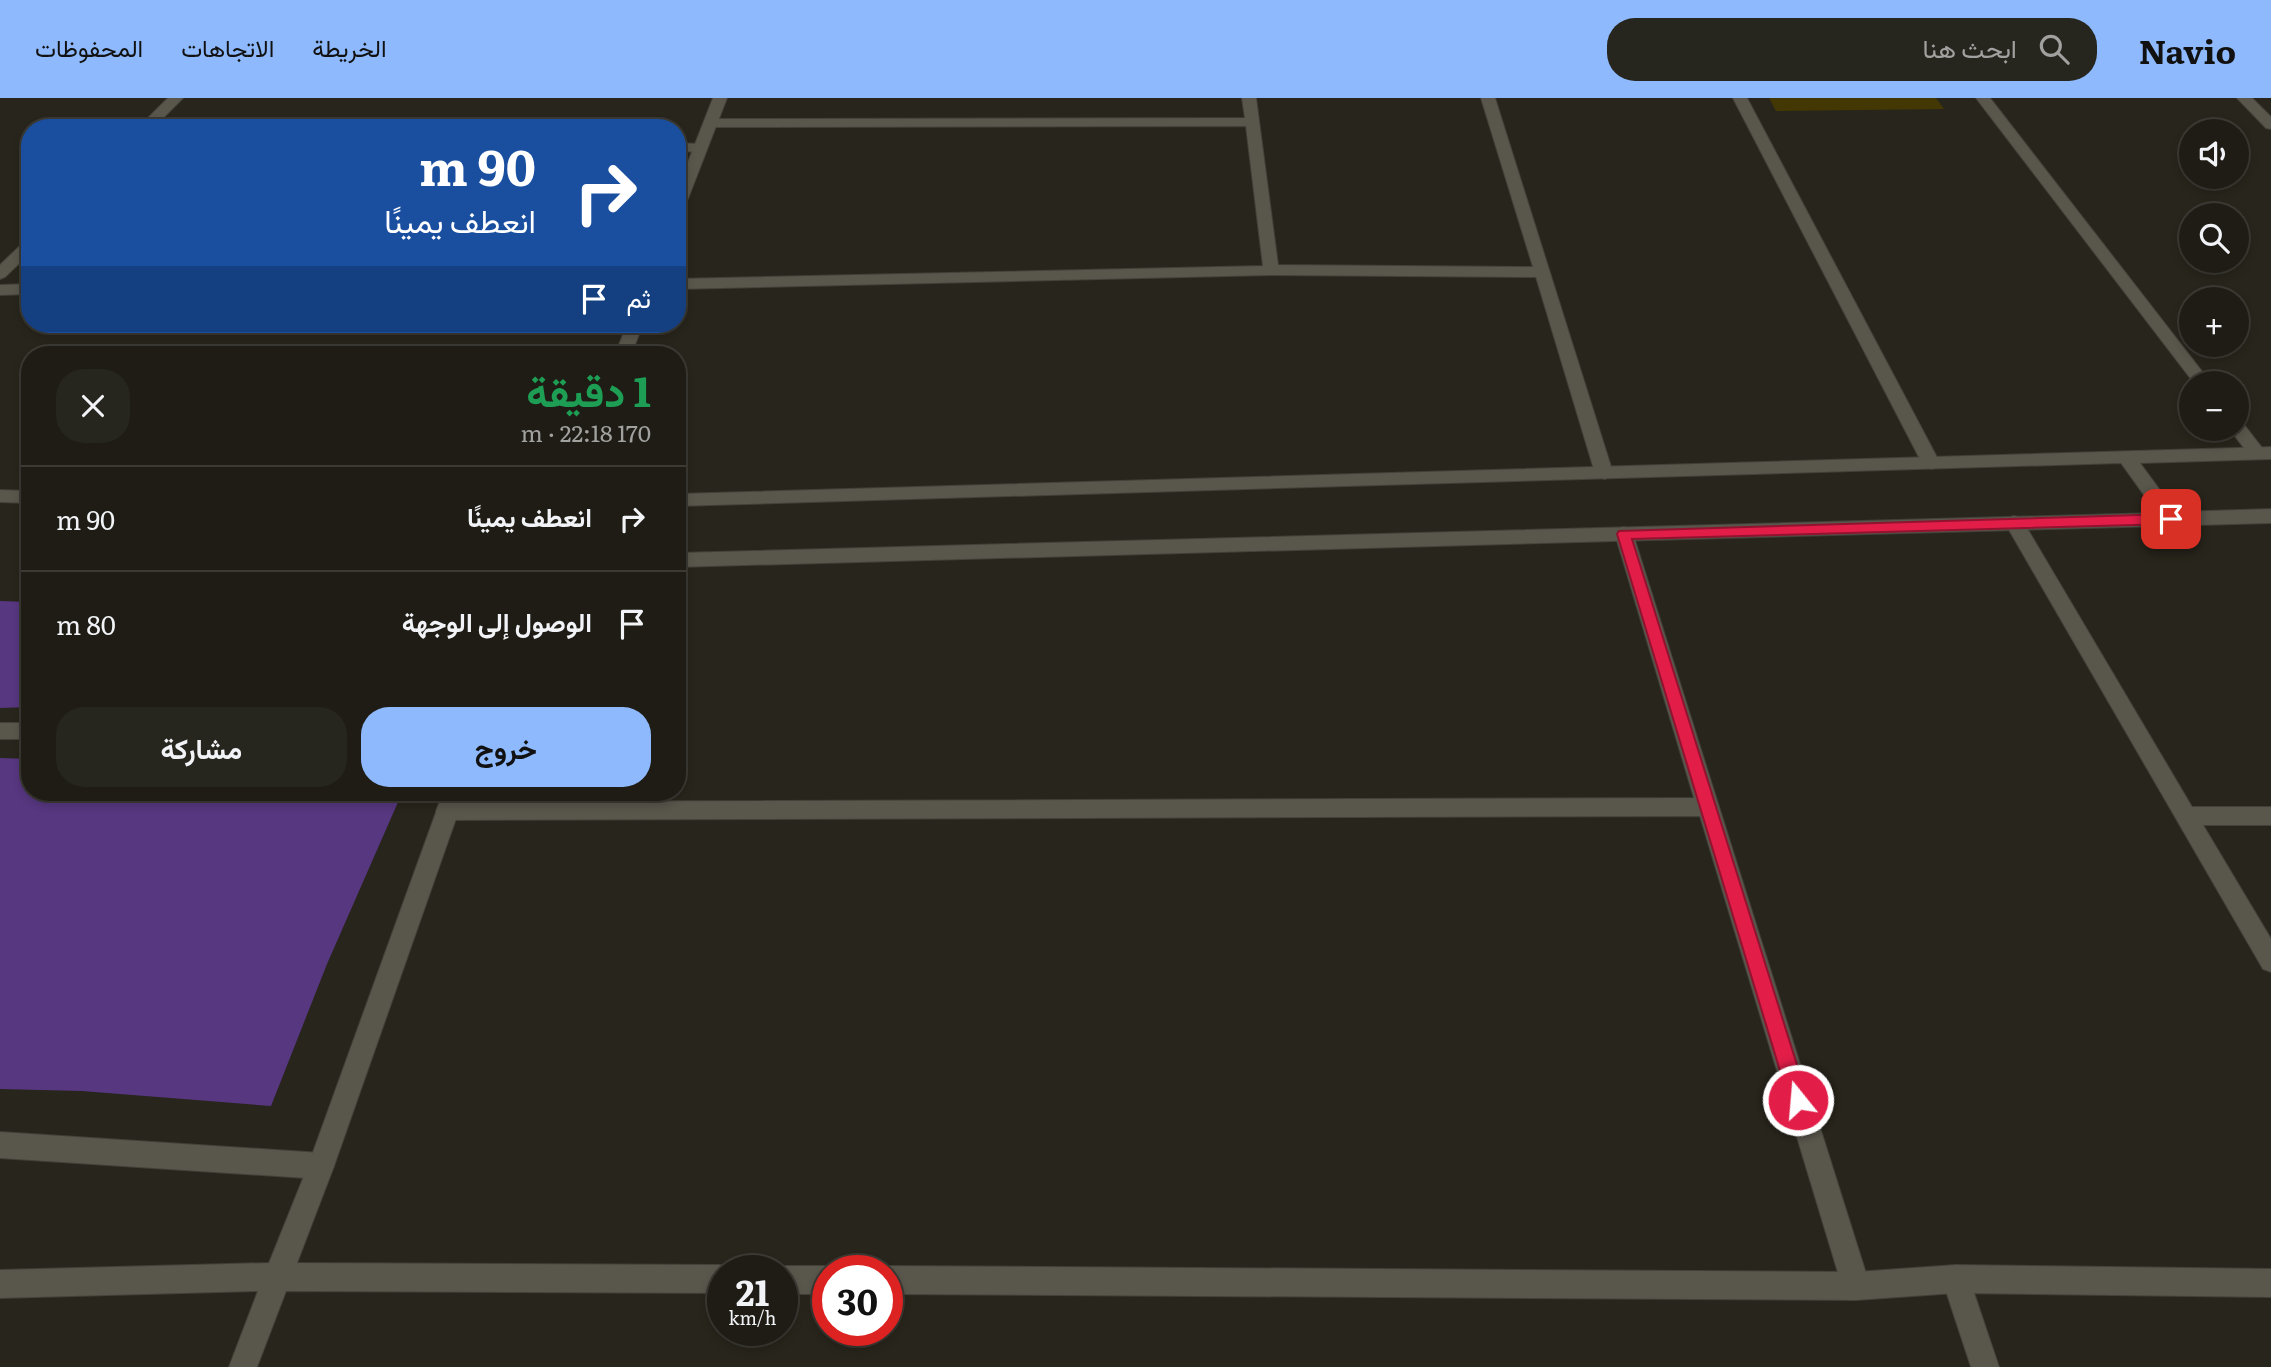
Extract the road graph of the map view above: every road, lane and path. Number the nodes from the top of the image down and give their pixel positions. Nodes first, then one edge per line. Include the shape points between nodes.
1 (176, 98) edge
2 (720, 98) edge
3 (1249, 98) edge
4 (1488, 98) edge
5 (1740, 98) edge
6 (1983, 98) edge
7 (2244, 98) edge
8 (154, 119) edge
9 (1252, 122) junction
10 (711, 123) junction
11 (2271, 125) edge
12 (686, 147) edge
13 (700, 148) junction
14 (686, 185) edge
15 (21, 253) edge
16 (1271, 270) junction
17 (1542, 271) junction
18 (0, 274) edge
19 (686, 284) edge
20 (21, 289) edge
21 (0, 290) edge
22 (2194, 371) edge
23 (2249, 439) edge
24 (2264, 453) edge
25 (2126, 457) junction
26 (1931, 463) junction
27 (1604, 473) junction
28 (0, 496) edge
29 (21, 497) edge
30 (686, 500) edge
31 (2271, 516) edge
32 (2171, 519) junction
33 (2014, 523) junction
34 (1624, 534) junction
35 (686, 560) edge
36 (0, 731) edge
37 (21, 731) edge
38 (451, 802) edge
39 (1708, 807) junction
40 (2188, 816) junction
41 (2271, 816) edge
42 (2271, 961) edge
43 (0, 1145) edge
44 (321, 1166) junction
45 (278, 1277) junction
46 (707, 1279) edge
47 (1956, 1279) junction
48 (903, 1280) edge
49 (2271, 1283) edge
50 (0, 1284) edge
51 (1856, 1286) junction
52 (243, 1367) edge
53 (1985, 1367) edge

1 - 8 street
2 - 10 street
3 - 9 street
4 - 17 street
5 - 26 street
6 - 22 street
7 - 11 street
9 - 10 street
9 - 16 street
10 - 13 street
12 - 13 street
13 - 14 street
15 - 18 street
16 - 17 street
16 - 19 street
17 - 27 street
20 - 21 street
23 - 24 street
24 - 25 street
25 - 26 street
25 - 32 street
26 - 27 street
27 - 30 street
28 - 29 street
31 - 32 street
32 - 33 street
33 - 34 street
33 - 40 street
34 - 35 street
34 - 39 street
36 - 37 street
38 - 39 street
38 - 44 street
39 - 51 street
40 - 41 street
40 - 42 street
43 - 44 street
44 - 45 street
45 - 46 street
45 - 50 street
45 - 52 street
47 - 49 street
47 - 51 street
47 - 53 street
48 - 51 street

